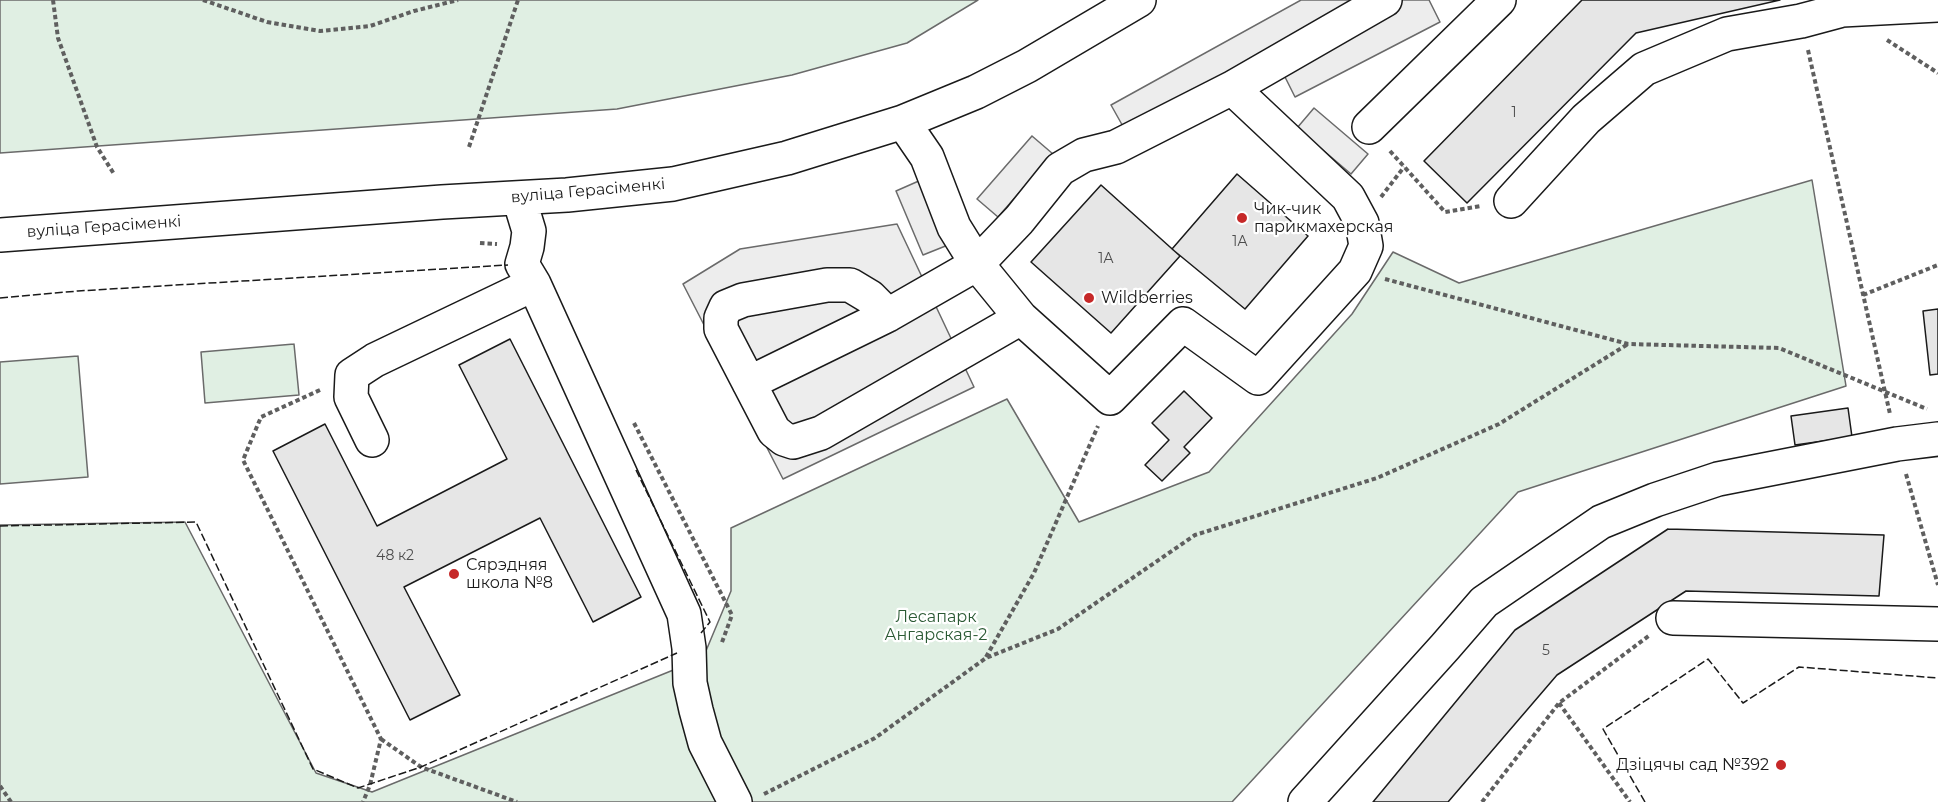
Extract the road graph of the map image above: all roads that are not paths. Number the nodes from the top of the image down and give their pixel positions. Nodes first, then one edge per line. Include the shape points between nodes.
1 (1139, 0) edge
2 (1385, 0) edge
3 (1499, 0) edge
4 (1938, 5) edge
5 (1799, 11) edge
6 (1232, 88) junction
7 (903, 122) junction
8 (1369, 127) road end
9 (519, 198) junction
10 (1511, 201) road end
11 (0, 235) edge
12 (977, 264) junction
13 (534, 284) junction
14 (888, 315) junction
15 (1021, 318) junction
16 (749, 383) junction
17 (1935, 425) edge
18 (372, 440) dead end
19 (1673, 618) road end
20 (1938, 624) edge
21 (746, 799) edge
22 (1305, 802) edge

1 - 7 street, вуліца Герасіменкі via 1027,66
2 - 6 street
3 - 8 street
4 - 5 street
5 - 10 street via 1727,34 1644,69 1586,119
6 - 12 street via 1116,147 1084,155 1060,169
6 - 15 street via 1348,197 1362,223 1366,246 1355,271 1258,378 1183,324 1110,398
7 - 9 street, вуліца Герасіменкі via 787,159 673,184
7 - 12 street via 927,157 954,227
9 - 11 street, вуліца Герасіменкі
9 - 13 street via 529,231 522,264
12 - 14 street
12 - 15 street
13 - 18 street via 375,360 352,375 351,397
13 - 21 street via 684,614 690,683 705,743
14 - 16 street
14 - 16 street via 850,285 817,286 726,307 721,329
15 - 16 street via 821,433 793,442 774,431
17 - 22 street via 1897,444 1718,479 1601,522 1484,602
19 - 20 street

